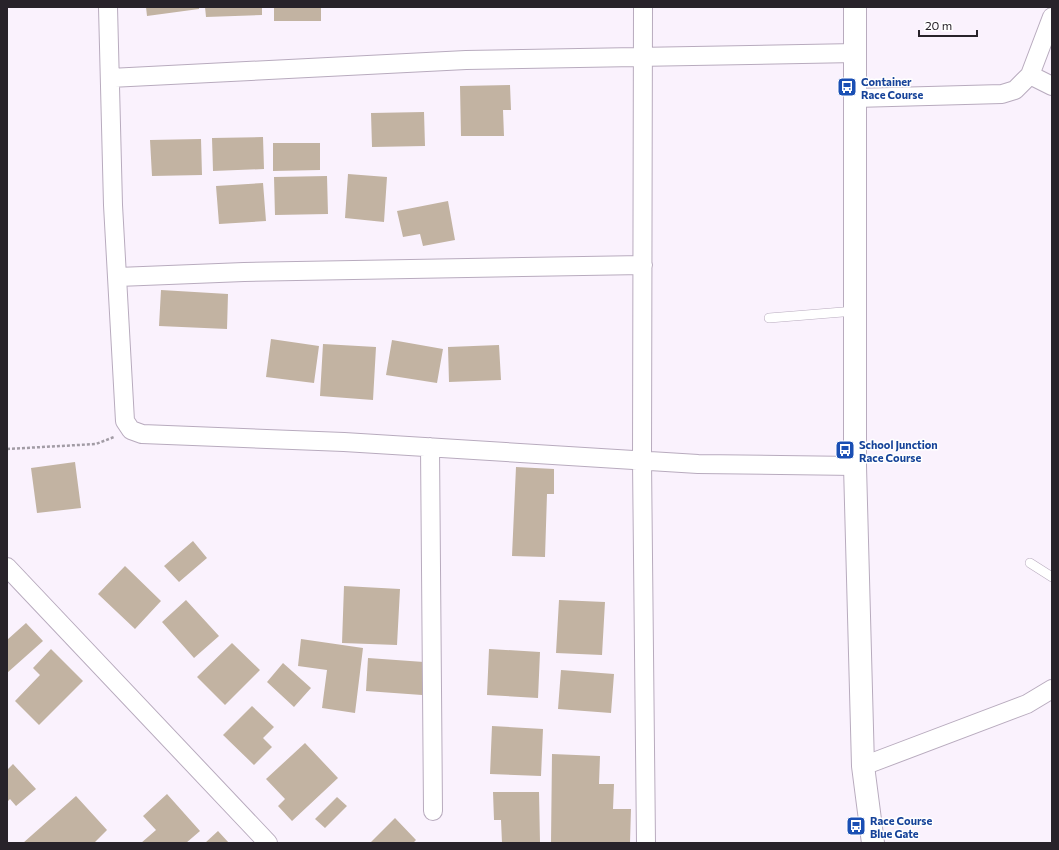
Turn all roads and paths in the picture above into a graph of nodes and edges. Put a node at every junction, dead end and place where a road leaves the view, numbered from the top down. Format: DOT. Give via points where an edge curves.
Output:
graph roads {
  1 [pos="108,7"];
  2 [pos="643,7"];
  3 [pos="855,7"];
  4 [pos="1052,18"];
  5 [pos="856,53"];
  6 [pos="644,58"];
  7 [pos="1030,75"];
  8 [pos="110,78"];
  9 [pos="1052,86"];
  10 [pos="855,98"];
  11 [pos="643,265"];
  12 [pos="118,277"];
  13 [pos="855,312"];
  14 [pos="769,318"];
  15 [pos="131,430"];
  16 [pos="430,447"];
  17 [pos="7,450"];
  18 [pos="642,461"];
  19 [pos="855,466"];
  20 [pos="1030,563"];
  21 [pos="7,567"];
  22 [pos="1052,577"];
  23 [pos="1052,689"];
  24 [pos="864,766"];
  25 [pos="433,811"];
  26 [pos="268,843"];
  27 [pos="646,843"];
  28 [pos="873,843"];
  1 -- 8 [label="street"];
  2 -- 6 [label="street"];
  3 -- 5 [label="street"];
  4 -- 7 [label="street"];
  5 -- 6 [label="street"];
  5 -- 10 [label="street"];
  6 -- 8 [label="street" via="466,60"];
  6 -- 11 [label="street"];
  7 -- 9 [label="street"];
  7 -- 10 [label="street" via="1015,90 1002,94"];
  8 -- 12 [label="street" via="113,205"];
  10 -- 13 [label="street"];
  11 -- 12 [label="street"];
  11 -- 18 [label="street"];
  12 -- 15 [label="street" via="125,421"];
  13 -- 14 [label="lane"];
  13 -- 19 [label="street"];
  15 -- 16 [label="street" via="142,434"];
  15 -- 17 [label="path" via="96,444"];
  16 -- 18 [label="street"];
  16 -- 25 [label="street"];
  18 -- 19 [label="street"];
  18 -- 27 [label="street"];
  19 -- 24 [label="street"];
  20 -- 22 [label="lane"];
  21 -- 26 [label="street"];
  23 -- 24 [label="street" via="1027,704"];
  24 -- 28 [label="street"];
}
